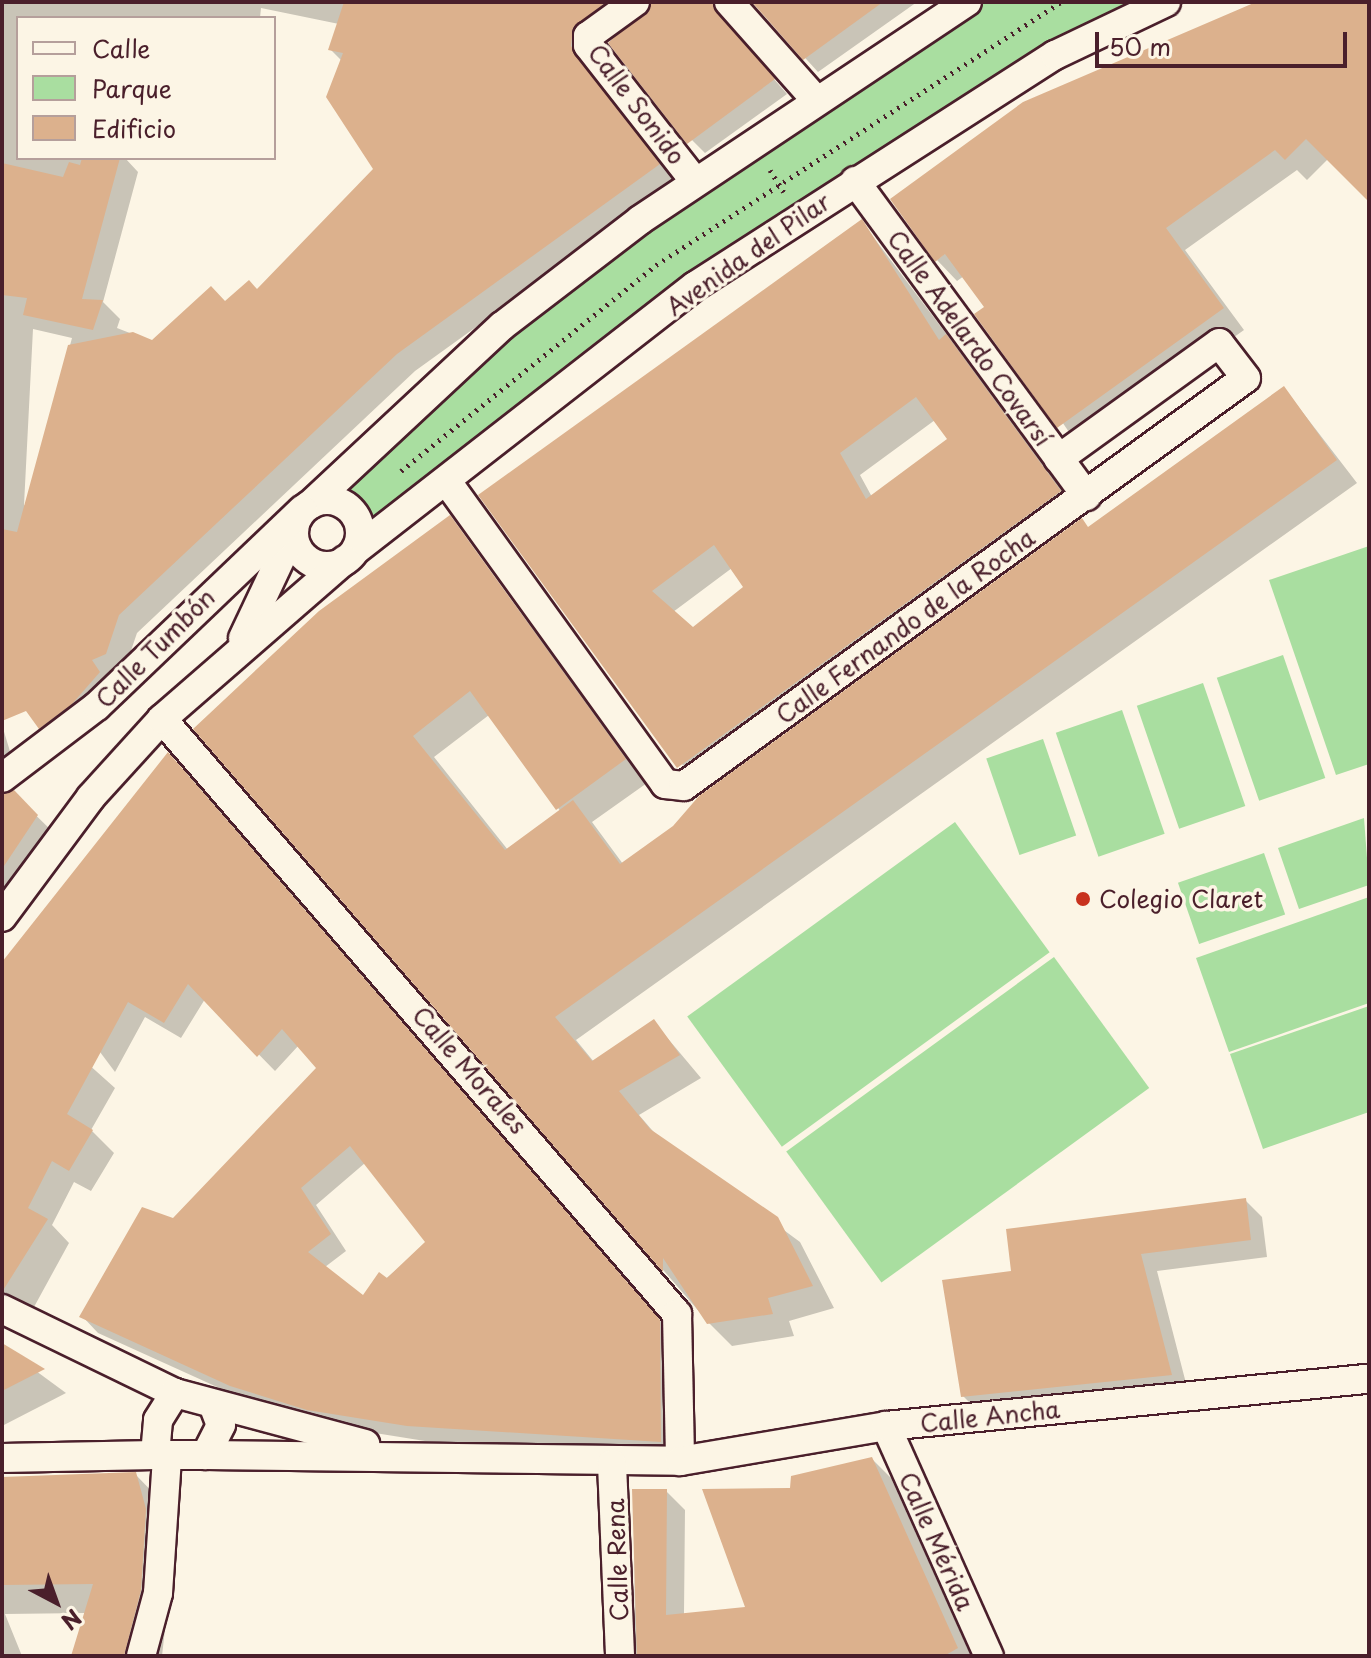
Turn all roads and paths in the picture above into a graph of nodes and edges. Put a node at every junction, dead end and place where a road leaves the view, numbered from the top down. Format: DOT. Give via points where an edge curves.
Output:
graph roads {
  1 [pos="635,2"];
  2 [pos="729,2"];
  3 [pos="967,2"];
  4 [pos="1166,2"];
  5 [pos="816,100"];
  6 [pos="752,142"];
  7 [pos="693,179"];
  8 [pos="855,181"];
  9 [pos="801,216"];
  10 [pos="1058,459"];
  11 [pos="448,483"];
  12 [pos="1086,496"];
  13 [pos="302,515"];
  14 [pos="351,554"];
  15 [pos="236,653"];
  16 [pos="162,719"];
  17 [pos="2,778"];
  18 [pos="2,917"];
  19 [pos="2,1309"];
  20 [pos="1369,1379"];
  21 [pos="175,1393"];
  22 [pos="214,1407"];
  23 [pos="886,1426"];
  24 [pos="161,1455"];
  25 [pos="206,1455"];
  26 [pos="412,1455"];
  27 [pos="2,1458"];
  28 [pos="680,1461"];
  29 [pos="612,1464"];
  30 [pos="141,1656"];
  31 [pos="620,1656"];
  32 [pos="989,1656"];
  1 -- 7 [label="street, Calle Sonido" via="588,36 588,45"];
  2 -- 5 [label="street"];
  3 -- 5 [label="street, Avenida del Pilar"];
  4 -- 8 [label="street, Avenida del Pilar" via="1055,55"];
  5 -- 6 [label="street, Avenida del Pilar"];
  6 -- 7 [label="street, Avenida del Pilar"];
  6 -- 9 [label="path"];
  7 -- 13 [label="street, Avenida del Pilar" via="502,326"];
  8 -- 9 [label="street, Avenida del Pilar"];
  8 -- 10 [label="street, Calle Adelardo Covarsí"];
  9 -- 11 [label="street, Avenida del Pilar" via="695,286"];
  10 -- 12 [label="street, Calle Adelardo Covarsí"];
  10 -- 12 [label="street, Calle Fernando de la Rocha" via="1219,343 1246,378"];
  11 -- 12 [label="street, Calle Fernando de la Rocha" via="665,784 684,786"];
  11 -- 14 [label="street, Avenida del Pilar"];
  13 -- 14 [label="street" via="298,549 313,562"];
  13 -- 14 [label="street" via="331,501 350,510 360,527"];
  13 -- 15 [label="street, Avenida del Pilar"];
  13 -- 17 [label="street, Calle Tumbón" via="97,706"];
  14 -- 15 [label="street, Avenida del Pilar"];
  15 -- 16 [label="street, Avenida del Pilar"];
  16 -- 18 [label="street, Avenida del Pilar" via="91,797"];
  16 -- 28 [label="street, Calle Morales" via="677,1314"];
  19 -- 21 [label="street"];
  20 -- 23 [label="street, Calle Ancha"];
  21 -- 22 [label="street"];
  21 -- 24 [label="street" via="158,1420"];
  22 -- 25 [label="street" via="221,1425"];
  22 -- 26 [label="street"];
  23 -- 28 [label="street, Calle Ancha"];
  23 -- 32 [label="street, Calle Mérida"];
  24 -- 25 [label="street"];
  24 -- 27 [label="street"];
  24 -- 30 [label="street" via="158,1593"];
  25 -- 26 [label="street"];
  26 -- 29 [label="street, Calle Ancha"];
  28 -- 29 [label="street, Calle Ancha"];
  29 -- 31 [label="street, Calle Rena"];
}
